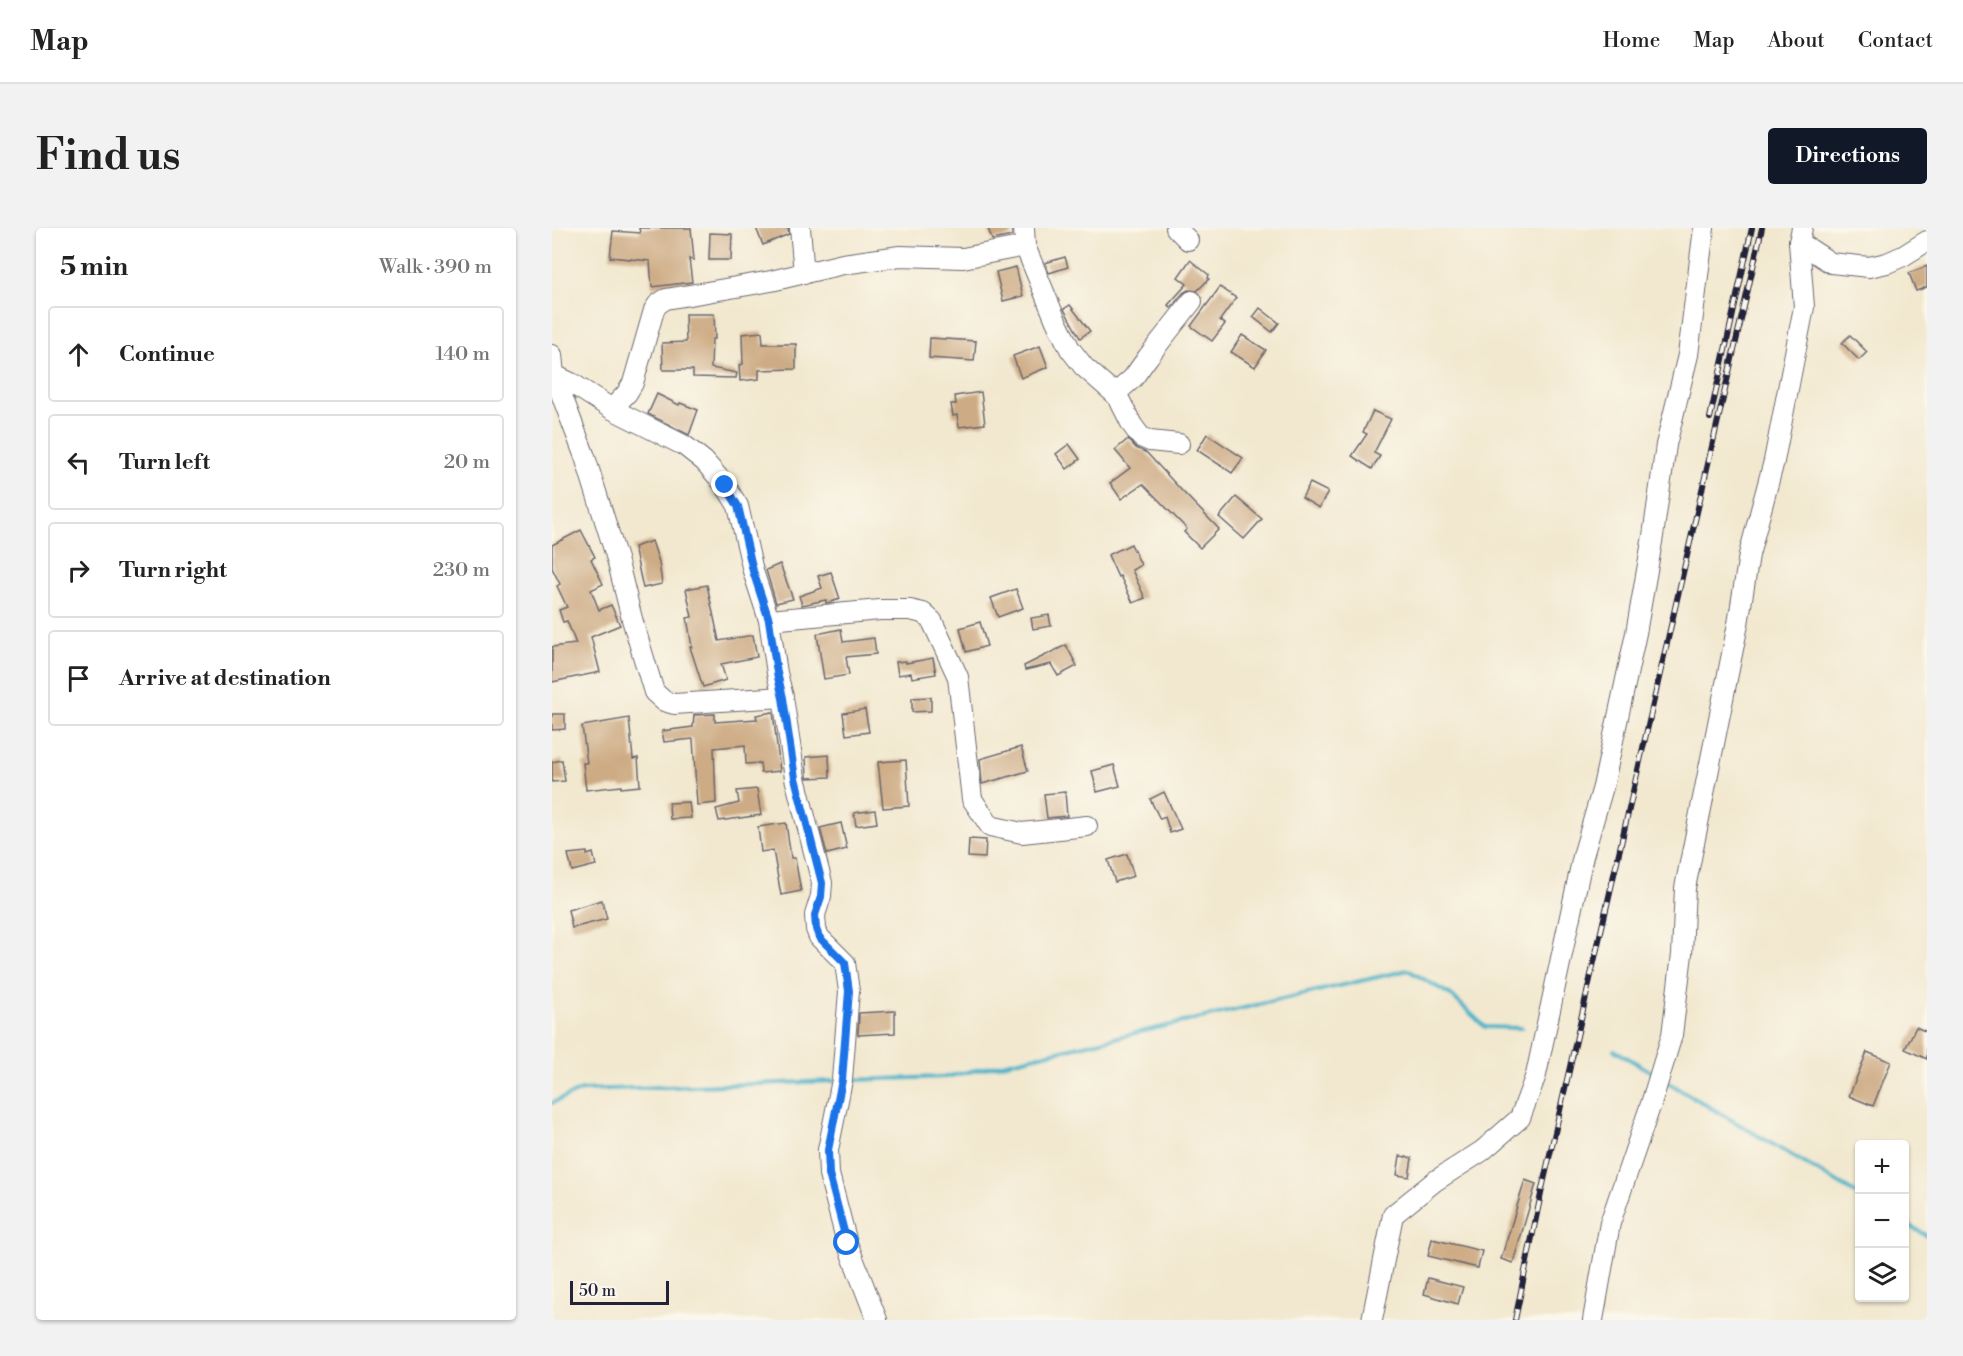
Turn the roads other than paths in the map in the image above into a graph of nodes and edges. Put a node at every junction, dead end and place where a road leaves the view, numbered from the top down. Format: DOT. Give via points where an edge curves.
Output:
graph roads {
  1 [pos="800,228"];
  2 [pos="1704,228"];
  3 [pos="1801,235"];
  4 [pos="1025,237"];
  5 [pos="1927,241"];
  6 [pos="804,274"];
  7 [pos="1192,301"];
  8 [pos="552,355"];
  9 [pos="553,375"];
  10 [pos="1115,394"];
  11 [pos="612,409"];
  12 [pos="1179,444"];
  13 [pos="769,620"];
  14 [pos="783,698"];
  15 [pos="1087,826"];
  16 [pos="877,1320"];
  17 [pos="1372,1320"];
  18 [pos="1593,1320"];
  1 -- 6 [label="street"];
  2 -- 17 [label="street" via="1688,356 1666,445 1636,633 1536,1075 1520,1118 1482,1151 1435,1181 1393,1215"];
  3 -- 5 [label="street" via="1831,263 1869,267 1903,256"];
  3 -- 18 [label="street" via="1804,308 1774,461 1749,555 1685,888 1672,1035 1610,1223"];
  4 -- 6 [label="street" via="963,258 900,256"];
  4 -- 10 [label="street" via="1070,349"];
  6 -- 11 [label="street" via="666,299 658,304 633,383"];
  7 -- 10 [label="street" via="1133,378"];
  8 -- 9 [label="street"];
  9 -- 11 [label="street"];
  9 -- 14 [label="street" via="585,457 654,692 674,704"];
  10 -- 12 [label="street" via="1141,437"];
  11 -- 13 [label="street" via="685,446 725,485 738,506"];
  13 -- 14 [label="street"];
  13 -- 15 [label="street" via="880,609 923,613 932,621 958,677 972,799 990,826 1022,833"];
  14 -- 16 [label="street" via="795,778 822,883 816,929 845,963 849,991 842,1080 828,1150 829,1174 847,1243"];
}
